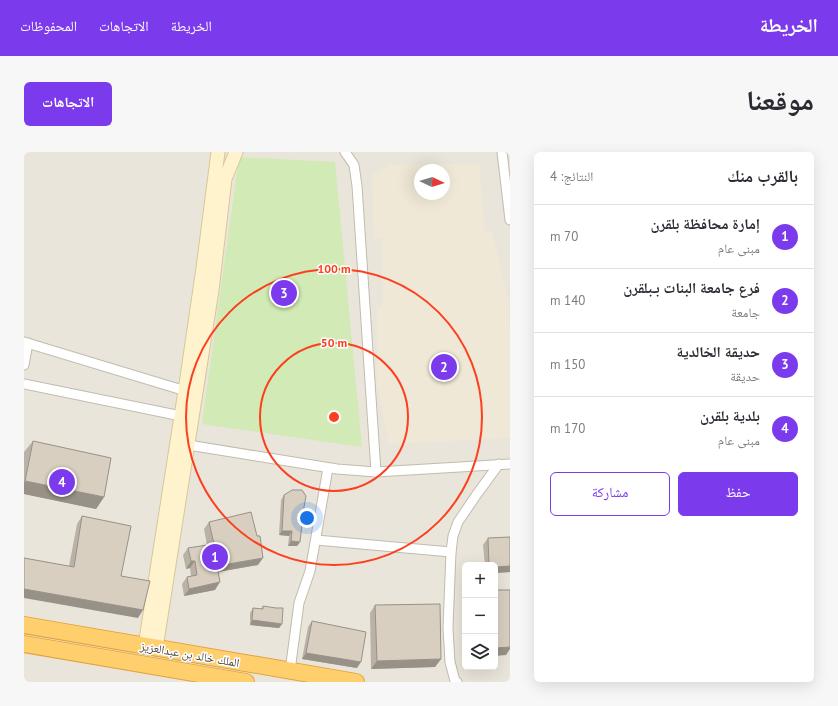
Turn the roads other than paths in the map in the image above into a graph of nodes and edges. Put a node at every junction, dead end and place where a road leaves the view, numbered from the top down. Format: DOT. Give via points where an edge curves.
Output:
graph roads {
  1 [pos="218,152"];
  2 [pos="236,152"];
  3 [pos="345,152"];
  4 [pos="502,152"];
  5 [pos="510,220"];
  6 [pos="26,342"];
  7 [pos="24,365"];
  8 [pos="24,384"];
  9 [pos="190,392"];
  10 [pos="186,417"];
  11 [pos="182,444"];
  12 [pos="499,464"];
  13 [pos="510,464"];
  14 [pos="328,468"];
  15 [pos="376,472"];
  16 [pos="316,540"];
  17 [pos="451,552"];
  18 [pos="24,625"];
  19 [pos="24,644"];
  20 [pos="151,647"];
  21 [pos="290,671"];
  22 [pos="246,682"];
  23 [pos="356,682"];
  24 [pos="457,682"];
  1 -- 9 [label="street"];
  2 -- 9 [label="street" via="225,179 212,290"];
  3 -- 15 [label="street" via="354,165 357,186"];
  4 -- 5 [label="street"];
  6 -- 7 [label="street"];
  6 -- 9 [label="street"];
  8 -- 10 [label="street"];
  9 -- 10 [label="street"];
  10 -- 11 [label="street"];
  11 -- 14 [label="street"];
  11 -- 20 [label="street"];
  12 -- 13 [label="street"];
  12 -- 15 [label="street"];
  12 -- 17 [label="street" via="458,522"];
  14 -- 15 [label="street"];
  14 -- 16 [label="street"];
  16 -- 17 [label="street"];
  16 -- 21 [label="street" via="310,571 299,603"];
  17 -- 24 [label="street" via="448,628 450,662"];
  18 -- 20 [label="highway, الملك خالد بن عبدالعزيز"];
  19 -- 22 [label="highway, الملك خالد بن عبدالعزيز"];
  20 -- 21 [label="highway, الملك خالد بن عبدالعزيز"];
  21 -- 23 [label="highway, الملك خالد بن عبدالعزيز"];
}
